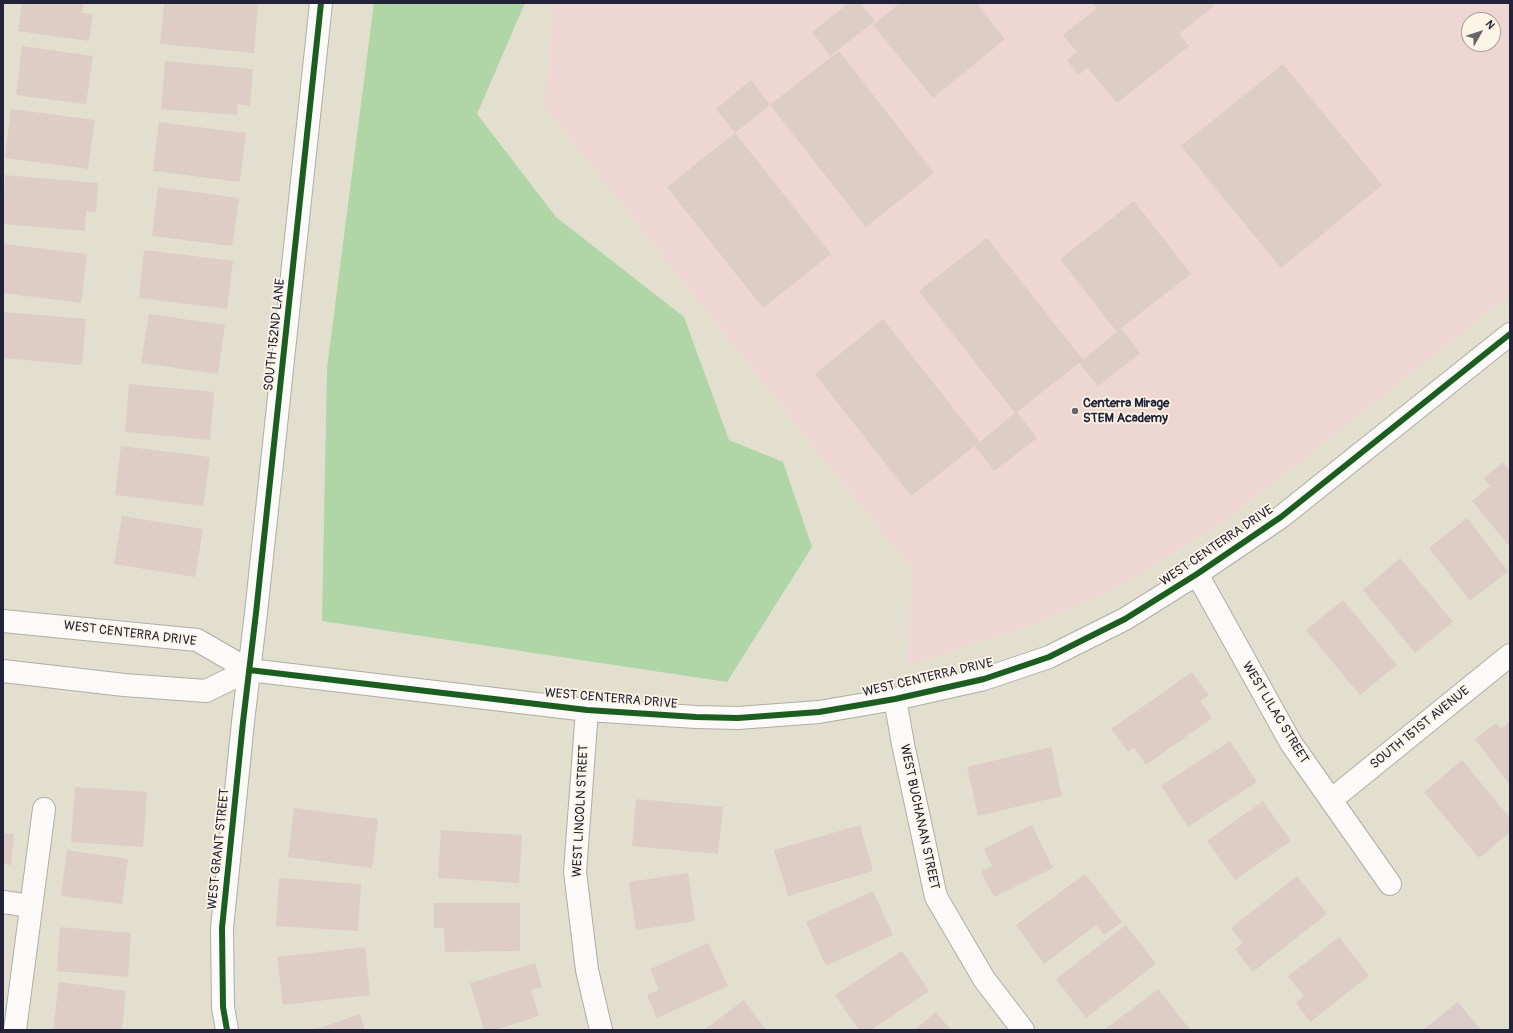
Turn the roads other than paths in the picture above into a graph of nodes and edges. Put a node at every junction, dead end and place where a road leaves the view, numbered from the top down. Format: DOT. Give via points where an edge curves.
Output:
graph roads {
  1 [pos="321,3"];
  2 [pos="1510,334"];
  3 [pos="1197,574"];
  4 [pos="3,620"];
  5 [pos="1510,655"];
  6 [pos="249,670"];
  7 [pos="3,671"];
  8 [pos="895,699"];
  9 [pos="587,710"];
  10 [pos="1331,800"];
  11 [pos="44,809"];
  12 [pos="1390,884"];
  13 [pos="3,902"];
  14 [pos="31,906"];
  15 [pos="15,1030"];
  16 [pos="227,1030"];
  17 [pos="601,1030"];
  18 [pos="1023,1030"];
  1 -- 6 [label="street, SOUTH 152ND LANE"];
  2 -- 3 [label="street, WEST CENTERRA DRIVE" via="1281,517"];
  3 -- 8 [label="street, WEST CENTERRA DRIVE" via="1125,619 1049,656 984,679"];
  3 -- 10 [label="street, WEST LILAC STREET" via="1291,744"];
  4 -- 6 [label="street, WEST CENTERRA DRIVE" via="197,640"];
  5 -- 10 [label="street, SOUTH 151ST AVENUE"];
  6 -- 7 [label="street" via="206,691 124,685"];
  6 -- 9 [label="street, WEST CENTERRA DRIVE"];
  6 -- 16 [label="street, WEST GRANT STREET" via="222,928 223,1007"];
  8 -- 9 [label="street, WEST CENTERRA DRIVE" via="819,712 738,718"];
  8 -- 18 [label="street, WEST BUCHANAN STREET" via="936,897 984,979"];
  9 -- 17 [label="street, WEST LINCOLN STREET" via="575,872 587,970"];
  10 -- 12 [label="street, WEST LILAC STREET"];
  11 -- 14 [label="street"];
  13 -- 14 [label="street"];
  14 -- 15 [label="street"];
}
